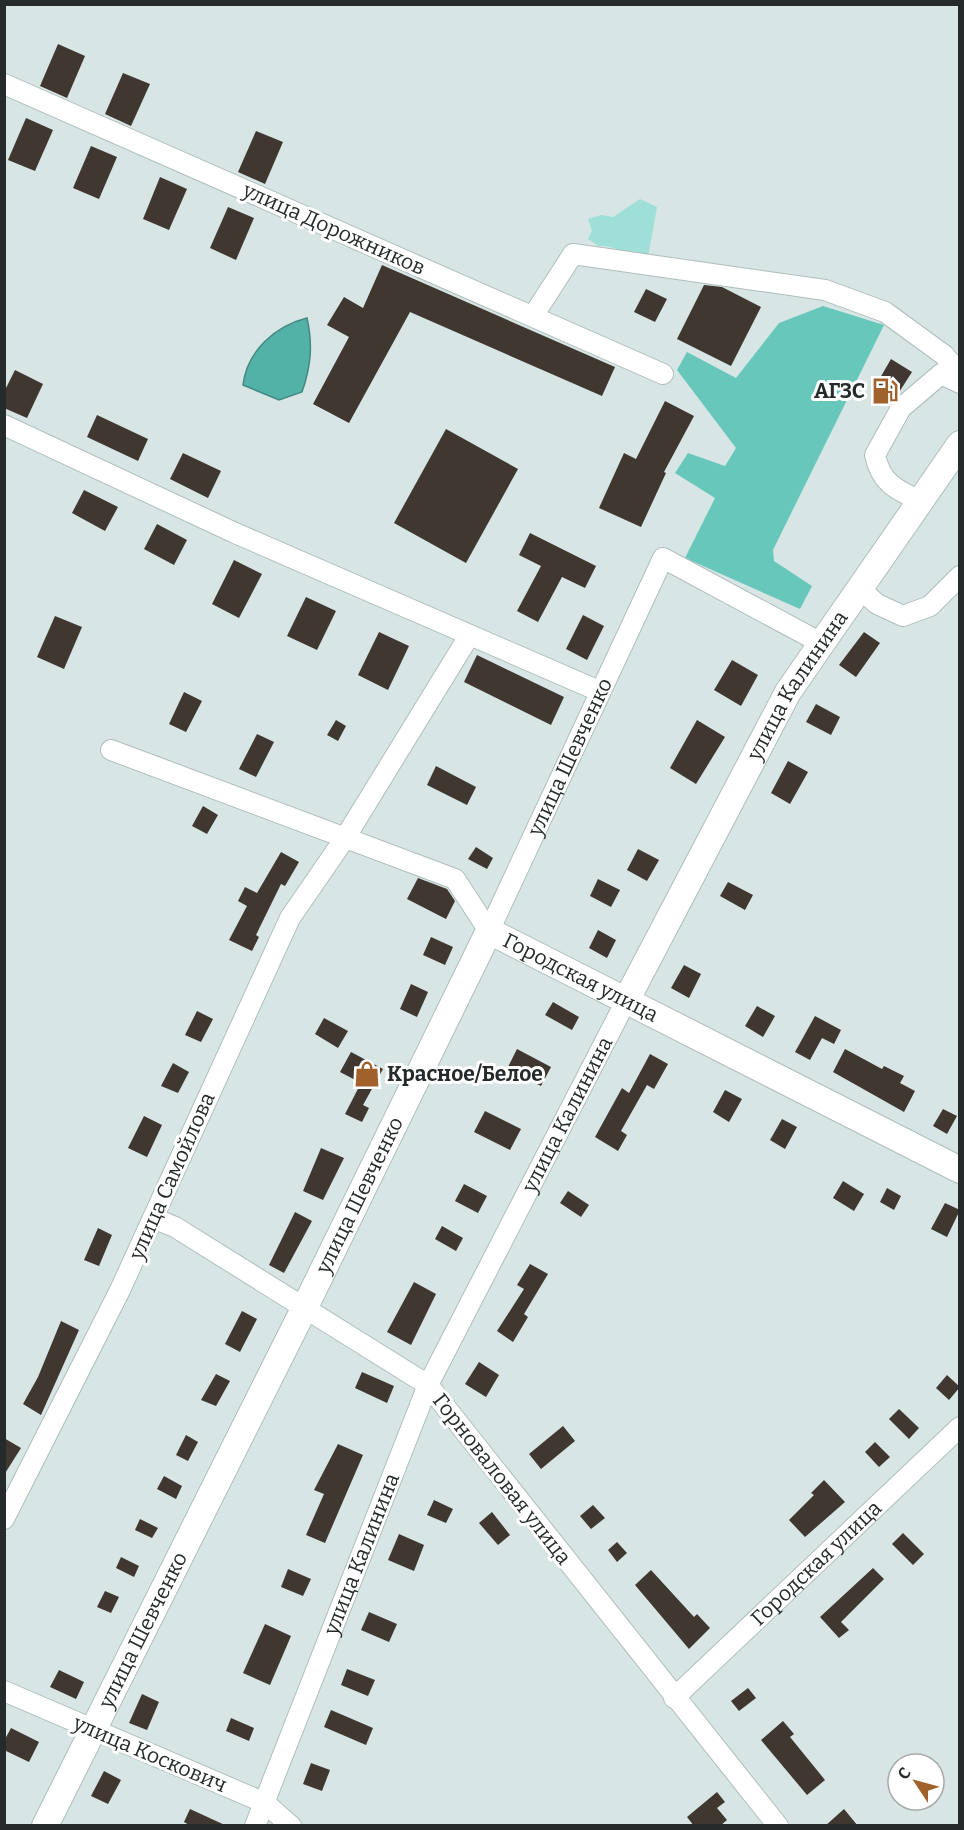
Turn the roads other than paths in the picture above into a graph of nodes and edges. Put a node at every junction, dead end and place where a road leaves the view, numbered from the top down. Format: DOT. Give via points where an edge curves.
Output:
graph roads {
  1 [pos="4,84"];
  2 [pos="533,316"];
  3 [pos="663,374"];
  4 [pos="960,374"];
  5 [pos="960,383"];
  6 [pos="4,425"];
  7 [pos="960,444"];
  8 [pos="920,501"];
  9 [pos="960,576"];
  10 [pos="861,590"];
  11 [pos="469,636"];
  12 [pos="823,644"];
  13 [pos="599,691"];
  14 [pos="111,750"];
  15 [pos="345,838"];
  16 [pos="489,931"];
  17 [pos="627,999"];
  18 [pos="960,1170"];
  19 [pos="153,1218"];
  20 [pos="304,1307"];
  21 [pos="428,1385"];
  22 [pos="960,1427"];
  23 [pos="4,1519"];
  24 [pos="4,1690"];
  25 [pos="674,1698"];
  26 [pos="93,1731"];
  27 [pos="265,1803"];
  28 [pos="45,1826"];
  29 [pos="255,1826"];
  30 [pos="291,1826"];
  31 [pos="778,1826"];
  1 -- 2 [label="street, улица Дорожников"];
  2 -- 3 [label="street, улица Дорожников"];
  2 -- 4 [label="street" via="573,254 825,290 885,312 944,355"];
  5 -- 8 [label="street" via="941,374 901,408 875,455 879,472 896,490"];
  6 -- 11 [label="street"];
  7 -- 8 [label="main road, улица Калинина"];
  8 -- 10 [label="main road, улица Калинина"];
  9 -- 10 [label="street" via="930,606 903,616 877,604"];
  10 -- 12 [label="main road, улица Калинина"];
  11 -- 13 [label="street"];
  11 -- 15 [label="street, улица Самойлова"];
  12 -- 13 [label="street, улица Шевченко" via="663,558"];
  12 -- 17 [label="main road, улица Калинина" via="788,692"];
  13 -- 16 [label="street, улица Шевченко"];
  14 -- 15 [label="street, Городская улица"];
  15 -- 16 [label="street, Городская улица" via="455,879"];
  15 -- 19 [label="street, улица Самойлова" via="290,918"];
  16 -- 17 [label="main road, Городская улица"];
  16 -- 20 [label="main road, улица Шевченко"];
  17 -- 18 [label="main road, Городская улица"];
  17 -- 21 [label="street, улица Калинина"];
  19 -- 20 [label="street, Горноваловая улица" via="175,1227"];
  19 -- 23 [label="street, улица Самойлова"];
  20 -- 21 [label="street, Горноваловая улица"];
  20 -- 26 [label="main road, улица Шевченко"];
  21 -- 25 [label="street, Горноваловая улица"];
  21 -- 27 [label="street, улица Калинина"];
  22 -- 25 [label="street, Городская улица"];
  24 -- 26 [label="street, улица Коскович"];
  25 -- 31 [label="street, Горноваловая улица"];
  26 -- 27 [label="street, улица Коскович"];
  26 -- 28 [label="main road, улица Шевченко"];
  27 -- 29 [label="street, улица Калинина"];
  27 -- 30 [label="street, улица Коскович"];
}
